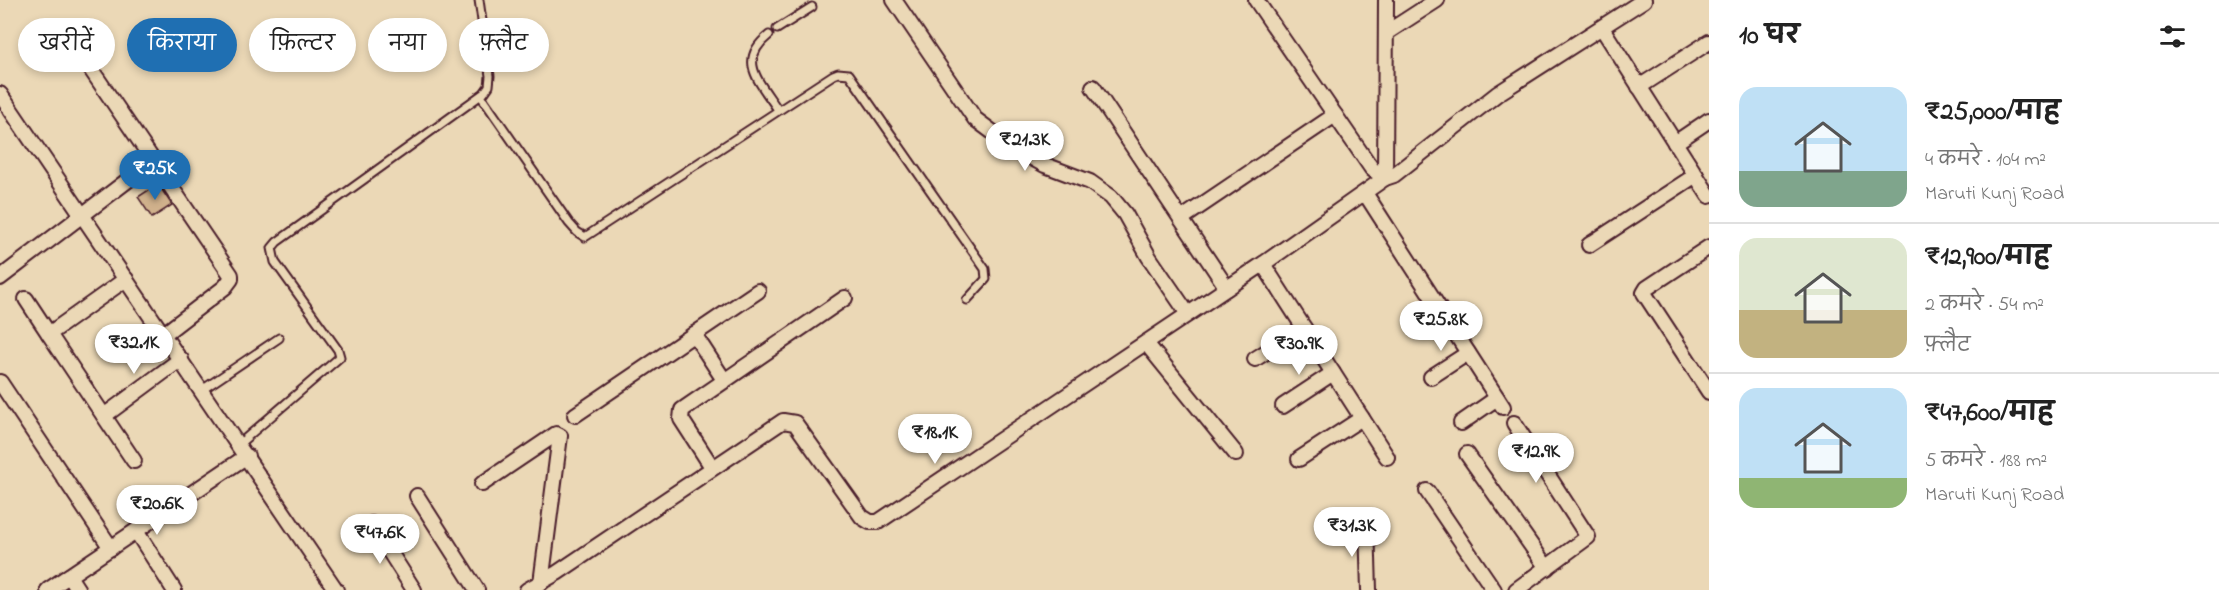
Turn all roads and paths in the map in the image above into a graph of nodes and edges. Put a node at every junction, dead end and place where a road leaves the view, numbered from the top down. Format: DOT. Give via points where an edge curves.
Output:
graph roads {
  1 [pos="479,0"];
  2 [pos="894,0"];
  3 [pos="1256,0"];
  4 [pos="1386,0"];
  5 [pos="1437,0"];
  6 [pos="1644,0"];
  7 [pos="812,7"];
  8 [pos="1602,28"];
  9 [pos="777,29"];
  10 [pos="1386,33"];
  11 [pos="769,34"];
  12 [pos="1709,42"];
  13 [pos="93,72"];
  14 [pos="1093,87"];
  15 [pos="1639,87"];
  16 [pos="481,96"];
  17 [pos="2,104"];
  18 [pos="778,110"];
  19 [pos="1335,115"];
  20 [pos="1709,120"];
  21 [pos="1675,143"];
  22 [pos="153,161"];
  23 [pos="1696,176"];
  24 [pos="1385,178"];
  25 [pos="1365,193"];
  26 [pos="1709,196"];
  27 [pos="82,216"];
  28 [pos="1181,219"];
  29 [pos="1589,245"];
  30 [pos="1709,247"];
  31 [pos="1263,264"];
  32 [pos="0,278"];
  33 [pos="126,279"];
  34 [pos="1227,288"];
  35 [pos="758,291"];
  36 [pos="845,298"];
  37 [pos="26,299"];
  38 [pos="967,300"];
  39 [pos="1188,314"];
  40 [pos="1304,328"];
  41 [pos="49,334"];
  42 [pos="164,334"];
  43 [pos="694,334"];
  44 [pos="279,338"];
  45 [pos="1146,342"];
  46 [pos="1468,353"];
  47 [pos="181,359"];
  48 [pos="1255,359"];
  49 [pos="1333,373"];
  50 [pos="1431,377"];
  51 [pos="724,380"];
  52 [pos="0,382"];
  53 [pos="202,390"];
  54 [pos="1709,392"];
  55 [pos="1283,406"];
  56 [pos="575,415"];
  57 [pos="104,416"];
  58 [pos="1362,418"];
  59 [pos="1461,423"];
  60 [pos="1514,423"];
  61 [pos="243,450"];
  62 [pos="1236,454"];
  63 [pos="1467,454"];
  64 [pos="1387,457"];
  65 [pos="1299,459"];
  66 [pos="134,461"];
  67 [pos="712,467"];
  68 [pos="482,484"];
  69 [pos="1427,491"];
  70 [pos="417,496"];
  71 [pos="372,524"];
  72 [pos="1367,525"];
  73 [pos="136,531"];
  74 [pos="111,548"];
  75 [pos="1546,568"];
  76 [pos="69,576"];
  77 [pos="541,583"];
  78 [pos="48,590"];
  79 [pos="78,590"];
  80 [pos="174,590"];
  81 [pos="336,590"];
  82 [pos="414,590"];
  83 [pos="477,590"];
  84 [pos="527,590"];
  85 [pos="1369,590"];
  86 [pos="1494,590"];
  87 [pos="1516,590"];
  1 -- 16 [label="lane" via="490,76 489,86"];
  2 -- 39 [label="street" via="975,119 1014,148 1090,182 1111,197"];
  3 -- 19 [label="street"];
  4 -- 10 [label="street"];
  5 -- 10 [label="street"];
  6 -- 8 [label="street"];
  7 -- 9 [label="lane"];
  8 -- 15 [label="street"];
  8 -- 24 [label="street" via="1497,94"];
  10 -- 24 [label="street"];
  11 -- 18 [label="lane" via="755,47 752,64"];
  12 -- 15 [label="street"];
  13 -- 22 [label="street"];
  14 -- 28 [label="street"];
  15 -- 21 [label="street"];
  16 -- 18 [label="lane" via="569,223 585,237"];
  16 -- 61 [label="lane" via="274,245 275,262 340,357"];
  17 -- 27 [label="street"];
  18 -- 38 [label="lane" via="838,72 849,74 985,269 986,279"];
  19 -- 24 [label="street" via="1372,169"];
  19 -- 28 [label="street"];
  20 -- 21 [label="street"];
  21 -- 23 [label="street"];
  22 -- 27 [label="street"];
  22 -- 42 [label="street" via="231,279"];
  23 -- 26 [label="street"];
  23 -- 29 [label="street"];
  24 -- 25 [label="street"];
  25 -- 31 [label="street"];
  25 -- 46 [label="street"];
  27 -- 32 [label="street"];
  27 -- 33 [label="street"];
  28 -- 34 [label="street"];
  30 -- 54 [label="street" via="1644,293"];
  31 -- 34 [label="street"];
  31 -- 40 [label="street"];
  33 -- 41 [label="street"];
  33 -- 42 [label="street"];
  34 -- 39 [label="street"];
  35 -- 43 [label="street"];
  36 -- 51 [label="street"];
  37 -- 41 [label="street"];
  39 -- 45 [label="street"];
  40 -- 48 [label="street"];
  40 -- 49 [label="street"];
  41 -- 57 [label="street"];
  42 -- 47 [label="street"];
  43 -- 51 [label="street"];
  43 -- 56 [label="street"];
  44 -- 53 [label="lane"];
  45 -- 62 [label="street"];
  45 -- 67 [label="street" via="878,522 862,517 792,421 776,424"];
  46 -- 50 [label="street"];
  46 -- 59 [label="street" via="1500,403"];
  47 -- 53 [label="street"];
  47 -- 57 [label="street"];
  49 -- 55 [label="street"];
  49 -- 58 [label="street"];
  51 -- 67 [label="street" via="680,415"];
  52 -- 74 [label="street"];
  53 -- 61 [label="street"];
  57 -- 66 [label="street"];
  58 -- 64 [label="street"];
  58 -- 65 [label="street"];
  60 -- 75 [label="street" via="1588,535"];
  61 -- 73 [label="street"];
  61 -- 81 [label="street"];
  63 -- 75 [label="street"];
  67 -- 77 [label="street"];
  68 -- 77 [label="street" via="559,435"];
  69 -- 86 [label="street"];
  70 -- 83 [label="street"];
  71 -- 82 [label="street"];
  72 -- 85 [label="street"];
  73 -- 74 [label="street"];
  73 -- 80 [label="street"];
  74 -- 76 [label="street"];
  75 -- 87 [label="street"];
  76 -- 78 [label="street"];
  76 -- 79 [label="street"];
  77 -- 84 [label="street"];
}
